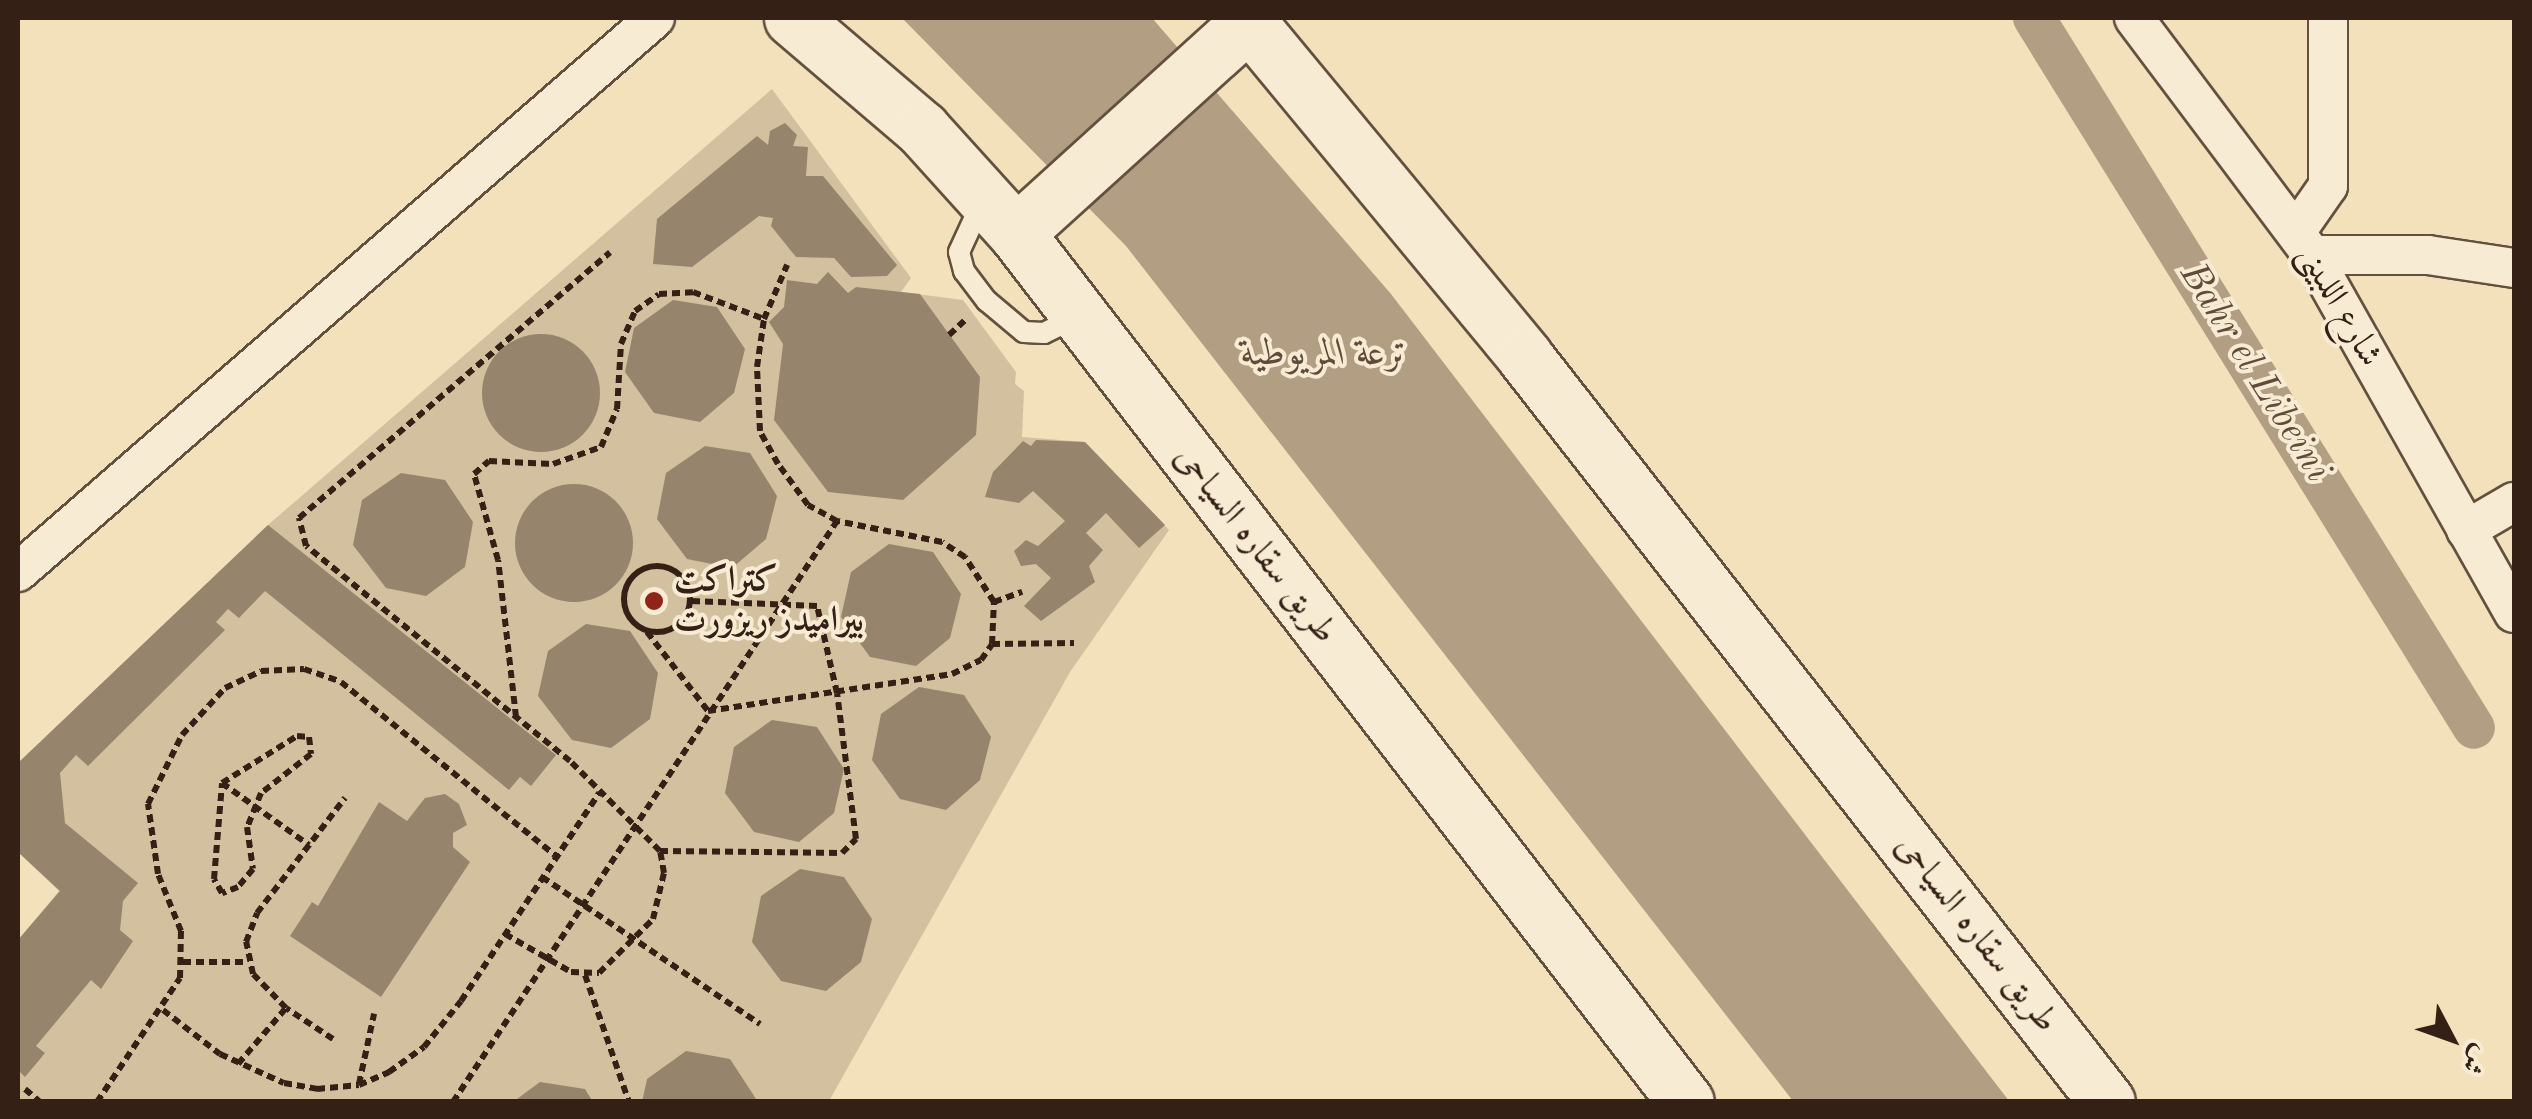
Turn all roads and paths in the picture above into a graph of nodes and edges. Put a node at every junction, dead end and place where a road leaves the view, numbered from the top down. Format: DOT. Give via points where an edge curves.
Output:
graph roads {
  1 [pos="655,18"];
  2 [pos="792,18"];
  3 [pos="2134,18"];
  4 [pos="2328,18"];
  5 [pos="1239,29"];
  6 [pos="1001,214"];
  7 [pos="2304,244"];
  8 [pos="610,252"];
  9 [pos="788,266"];
  10 [pos="2514,268"];
  11 [pos="764,319"];
  12 [pos="2514,502"];
  13 [pos="836,522"];
  14 [pos="2466,530"];
  15 [pos="18,572"];
  16 [pos="1022,592"];
  17 [pos="690,602"];
  18 [pos="994,602"];
  19 [pos="781,604"];
  20 [pos="2514,613"];
  21 [pos="647,632"];
  22 [pos="992,644"];
  23 [pos="1074,644"];
  24 [pos="837,693"];
  25 [pos="708,711"];
  26 [pos="516,717"];
  27 [pos="222,783"];
  28 [pos="598,793"];
  29 [pos="345,798"];
  30 [pos="254,806"];
  31 [pos="634,824"];
  32 [pos="309,844"];
  33 [pos="660,851"];
  34 [pos="557,857"];
  35 [pos="542,878"];
  36 [pos="582,904"];
  37 [pos="504,934"];
  38 [pos="638,940"];
  39 [pos="547,959"];
  40 [pos="183,962"];
  41 [pos="246,962"];
  42 [pos="585,976"];
  43 [pos="286,1008"];
  44 [pos="163,1010"];
  45 [pos="374,1014"];
  46 [pos="760,1024"];
  47 [pos="333,1039"];
  48 [pos="238,1064"];
  49 [pos="359,1085"];
  50 [pos="25,1089"];
  51 [pos="40,1102"];
  52 [pos="97,1102"];
  53 [pos="453,1102"];
  54 [pos="629,1102"];
  55 [pos="1686,1102"];
  56 [pos="2108,1102"];
  1 -- 15 [label="street"];
  2 -- 6 [label="main road, طريق سقاره السياحى" via="922,129"];
  3 -- 7 [label="street, شارع اللبينى"];
  4 -- 7 [label="street" via="2328,186"];
  5 -- 6 [label="main road" via="1063,192"];
  5 -- 56 [label="main road, طريق سقاره السياحى" via="1525,356"];
  6 -- 55 [label="main road, طريق سقاره السياحى"];
  7 -- 10 [label="street"];
  7 -- 14 [label="street, شارع اللبينى"];
  8 -- 26 [label="path" via="298,518 306,546"];
  9 -- 11 [label="path"];
  11 -- 13 [label="path" via="757,367 760,431 808,505"];
  11 -- 26 [label="path" via="694,292 660,294 635,312 620,344 617,408 600,446 553,464 489,461 474,474 498,560"];
  12 -- 14 [label="street"];
  13 -- 18 [label="path" via="942,542 979,572"];
  13 -- 19 [label="path"];
  14 -- 20 [label="street, شارع اللبينى"];
  16 -- 18 [label="path"];
  17 -- 19 [label="path"];
  17 -- 21 [label="path" via="676,627"];
  17 -- 21 [label="path" via="688,586 666,566 637,572 623,597 634,624"];
  18 -- 22 [label="path"];
  19 -- 24 [label="path" via="817,606"];
  19 -- 25 [label="path"];
  21 -- 25 [label="path"];
  22 -- 23 [label="path"];
  22 -- 24 [label="path" via="981,660 952,674"];
  24 -- 25 [label="path"];
  24 -- 33 [label="path" via="857,826 852,847 842,853"];
  25 -- 31 [label="path"];
  26 -- 28 [label="path"];
  27 -- 30 [label="path"];
  27 -- 30 [label="path" via="297,736 309,737 308,759 264,790"];
  27 -- 30 [label="path" via="214,880 222,893 238,887 253,869 246,837"];
  28 -- 31 [label="path"];
  28 -- 34 [label="path"];
  29 -- 32 [label="path"];
  30 -- 32 [label="path"];
  31 -- 33 [label="path"];
  31 -- 36 [label="path"];
  32 -- 41 [label="path" via="258,913"];
  33 -- 38 [label="path" via="661,896"];
  34 -- 35 [label="path"];
  34 -- 40 [label="path" via="340,682 304,669 260,671 225,688 182,735 148,804 158,874 182,931"];
  35 -- 36 [label="path"];
  35 -- 37 [label="path"];
  36 -- 38 [label="path"];
  36 -- 39 [label="path"];
  37 -- 39 [label="path"];
  37 -- 49 [label="path" via="424,1047"];
  38 -- 42 [label="path" via="599,973"];
  38 -- 46 [label="path"];
  39 -- 42 [label="path"];
  39 -- 53 [label="path"];
  40 -- 41 [label="path"];
  40 -- 44 [label="path"];
  41 -- 43 [label="path"];
  42 -- 54 [label="path"];
  43 -- 47 [label="path"];
  43 -- 48 [label="path"];
  44 -- 48 [label="path"];
  44 -- 52 [label="path"];
  45 -- 49 [label="path"];
  48 -- 49 [label="path" via="317,1089"];
  50 -- 51 [label="path"];
}
